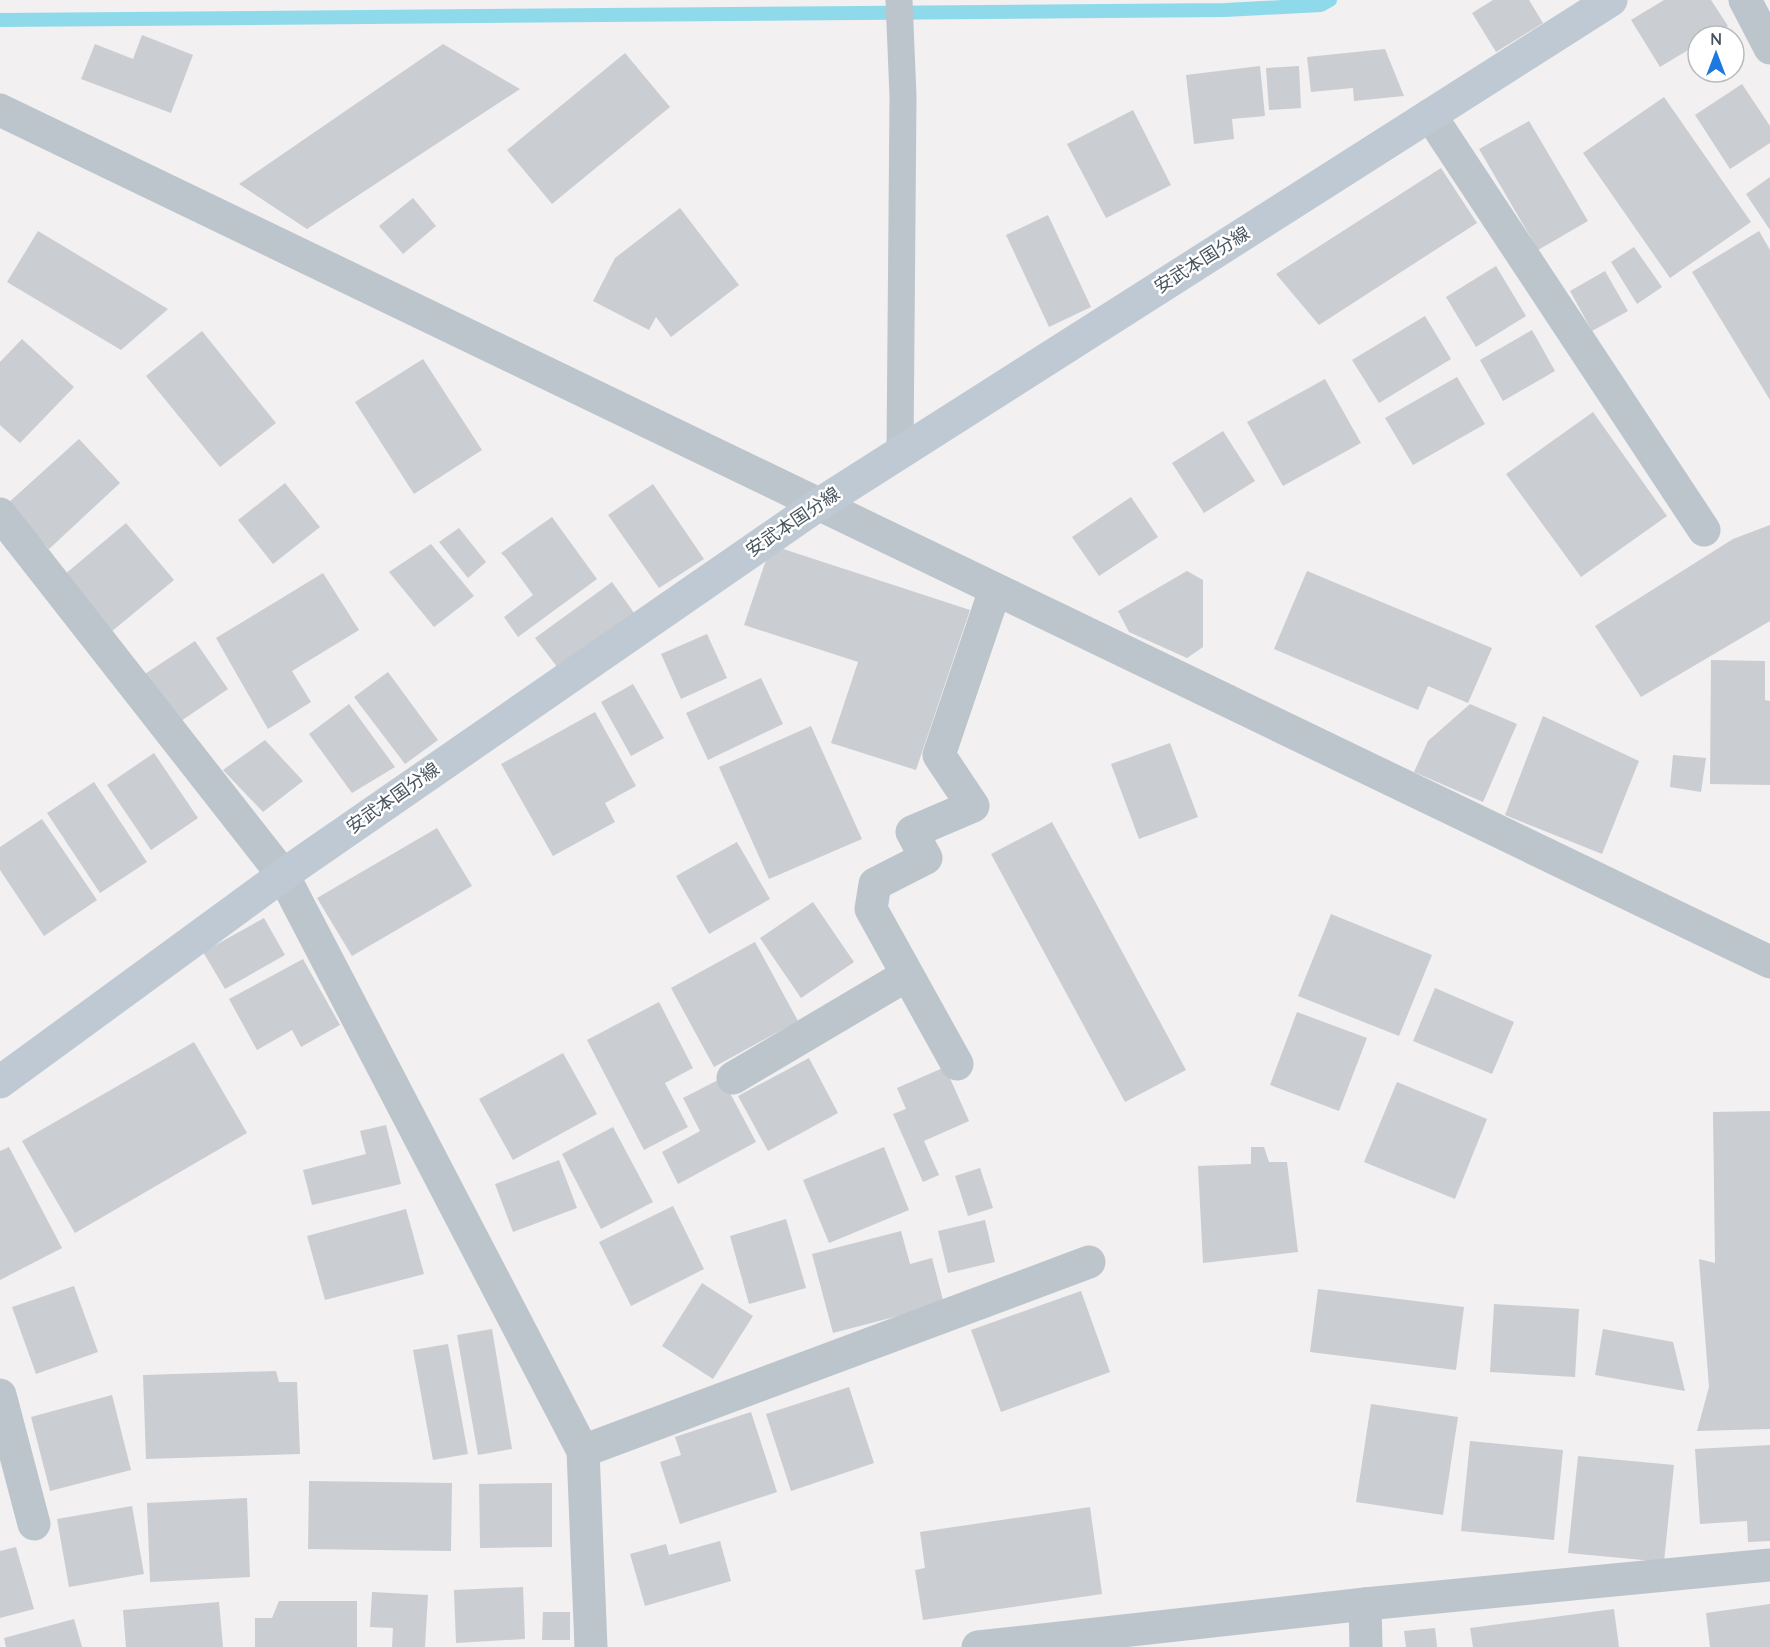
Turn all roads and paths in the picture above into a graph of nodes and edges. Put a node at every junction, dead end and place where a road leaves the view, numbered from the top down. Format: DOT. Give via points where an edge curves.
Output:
graph roads {
  1 [pos="898,0"];
  2 [pos="1611,0"];
  3 [pos="1745,0"];
  4 [pos="1770,48"];
  5 [pos="0,110"];
  6 [pos="1430,116"];
  7 [pos="900,451"];
  8 [pos="818,505"];
  9 [pos="0,514"];
  10 [pos="1704,530"];
  11 [pos="995,590"];
  12 [pos="283,875"];
  13 [pos="1770,962"];
  14 [pos="908,975"];
  15 [pos="957,1064"];
  16 [pos="733,1078"];
  17 [pos="0,1082"];
  18 [pos="1089,1262"];
  19 [pos="0,1395"];
  20 [pos="583,1451"];
  21 [pos="34,1524"];
  22 [pos="1770,1565"];
  23 [pos="1365,1604"];
  24 [pos="591,1647"];
  25 [pos="978,1647"];
  26 [pos="1366,1647"];
  1 -- 7 [label="lane" via="903,96"];
  2 -- 6 [label="main road, 安武本国分線"];
  3 -- 4 [label="street"];
  5 -- 8 [label="street"];
  6 -- 7 [label="main road, 安武本国分線"];
  6 -- 10 [label="street"];
  7 -- 8 [label="main road, 安武本国分線"];
  8 -- 11 [label="street"];
  8 -- 12 [label="main road, 安武本国分線"];
  9 -- 12 [label="street"];
  11 -- 13 [label="street"];
  11 -- 14 [label="street" via="939,755 973,806 912,832 926,858 875,884 871,909"];
  12 -- 17 [label="main road, 安武本国分線"];
  12 -- 20 [label="street"];
  14 -- 15 [label="street"];
  14 -- 16 [label="street"];
  18 -- 20 [label="street"];
  19 -- 21 [label="street"];
  20 -- 24 [label="street"];
  22 -- 23 [label="street"];
  23 -- 25 [label="street"];
  23 -- 26 [label="street"];
}
